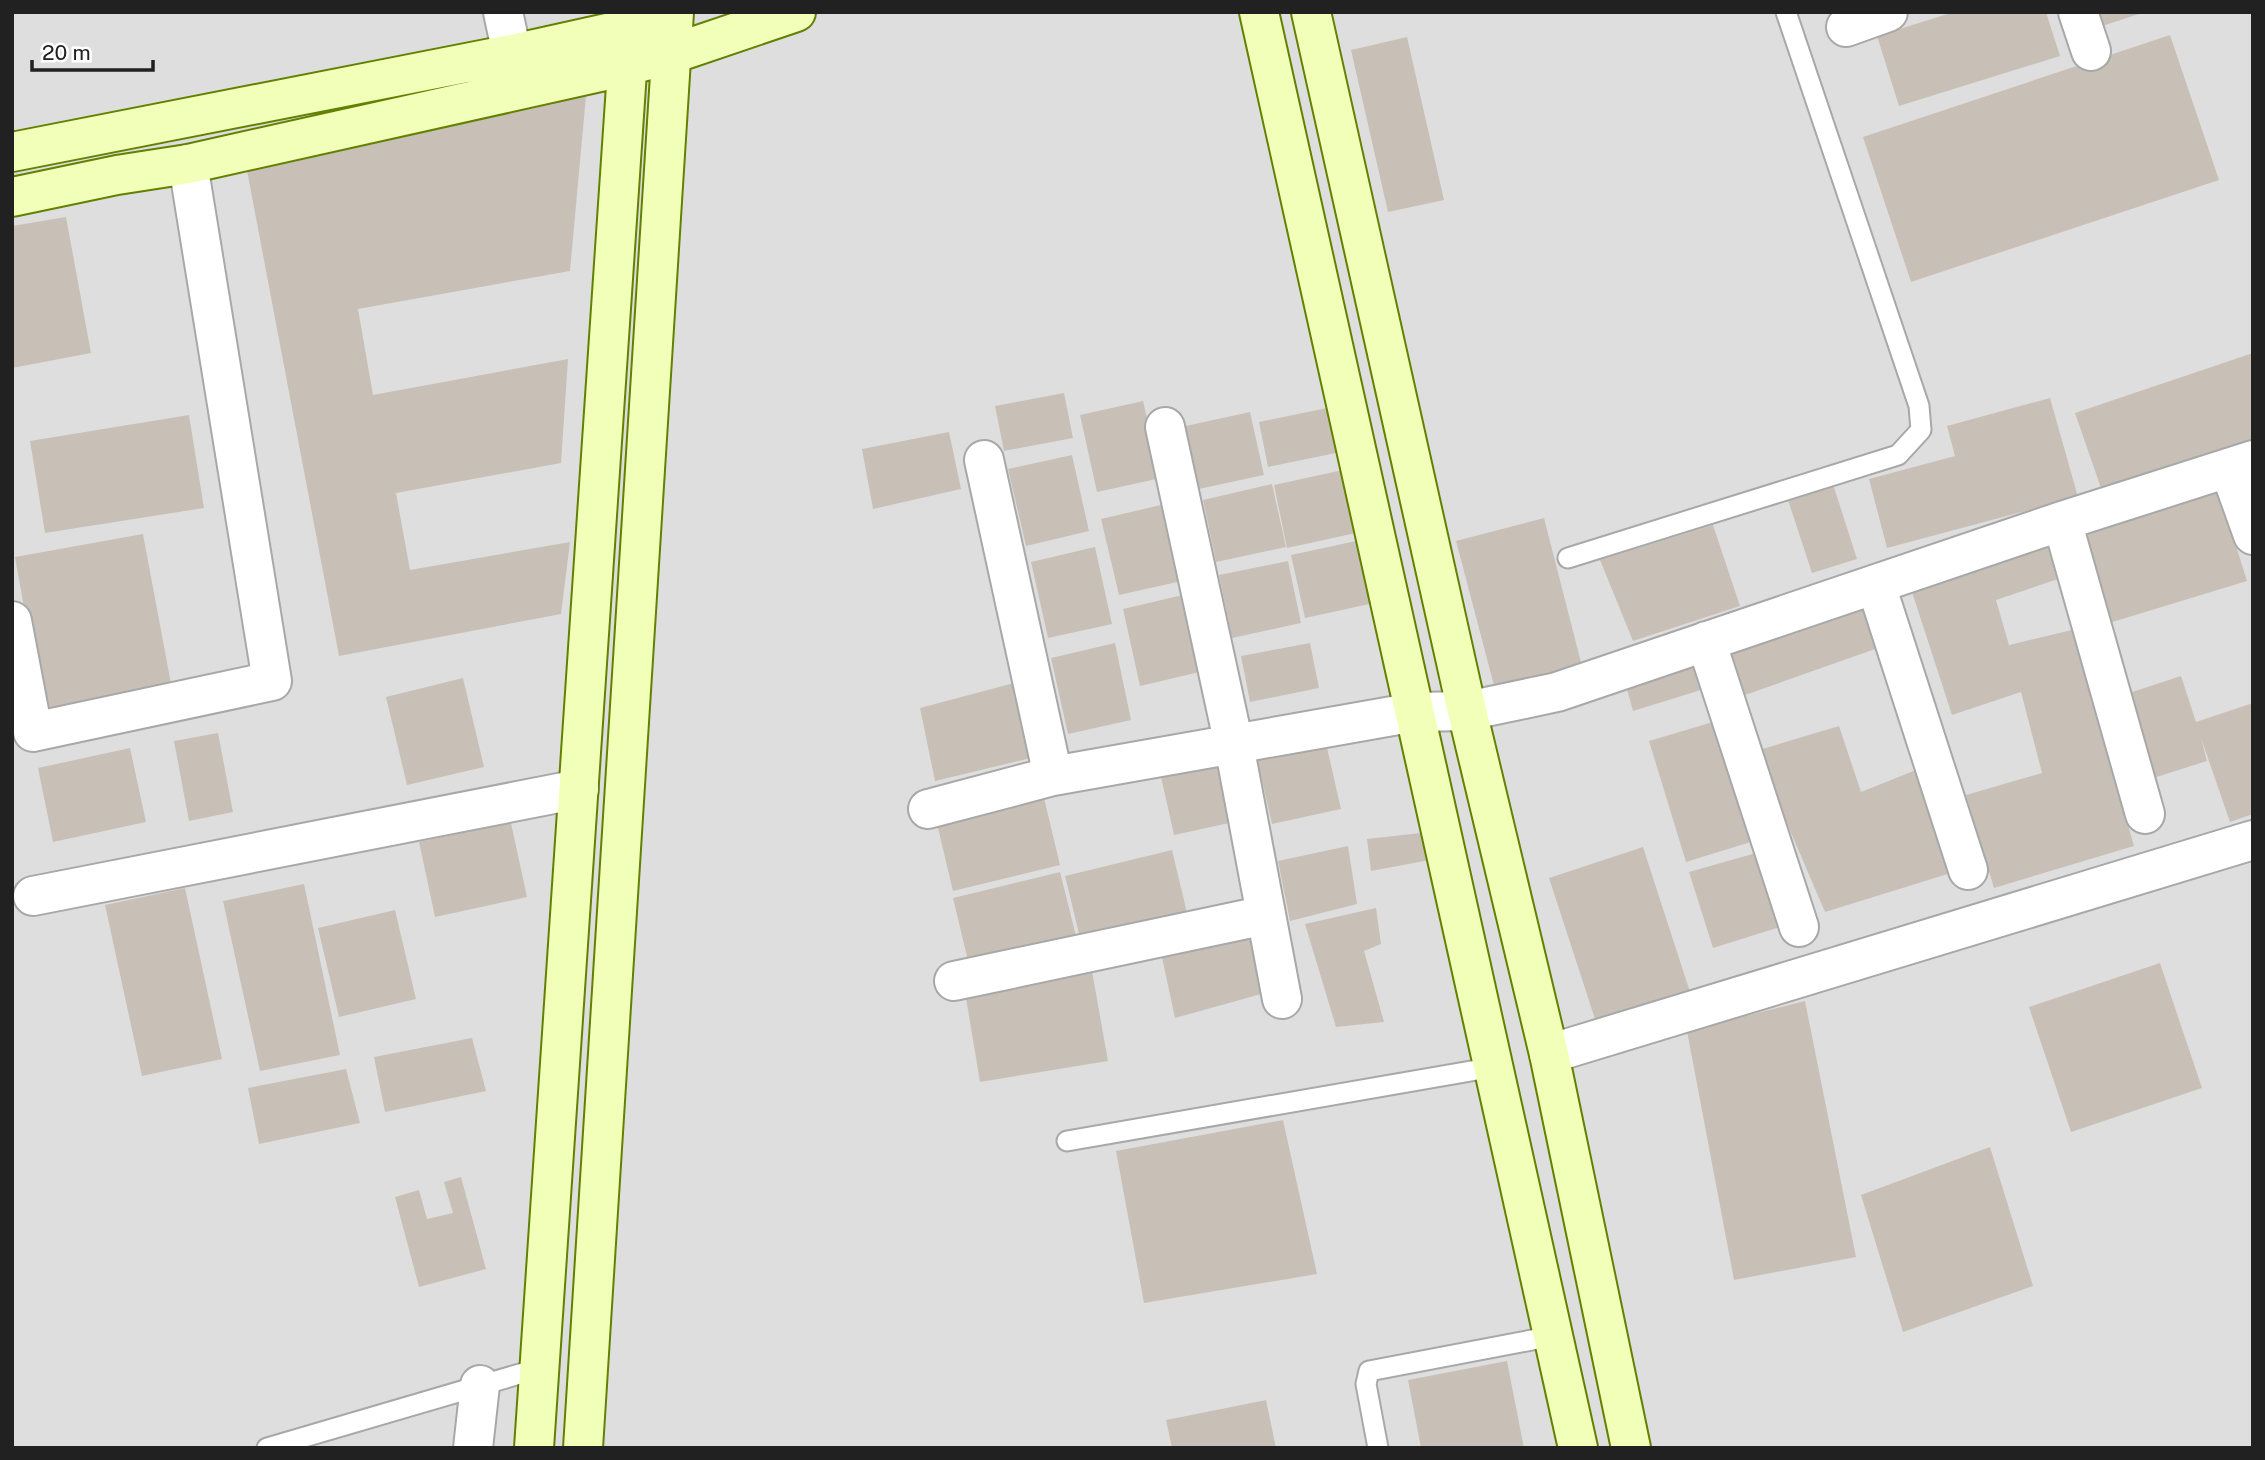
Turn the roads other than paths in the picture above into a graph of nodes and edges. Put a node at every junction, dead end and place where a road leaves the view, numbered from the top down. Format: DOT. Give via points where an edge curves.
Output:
graph roads {
  1 [pos="503,12"];
  2 [pos="796,12"];
  3 [pos="1259,12"];
  4 [pos="1311,12"];
  5 [pos="1786,12"];
  6 [pos="1888,12"];
  7 [pos="2078,12"];
  8 [pos="630,20"];
  9 [pos="677,24"];
  10 [pos="1846,27"];
  11 [pos="2091,51"];
  12 [pos="512,54"];
  13 [pos="627,66"];
  14 [pos="12,152"];
  15 [pos="188,164"];
  16 [pos="12,197"];
  17 [pos="1165,428"];
  18 [pos="984,460"];
  19 [pos="2241,464"];
  20 [pos="2062,521"];
  21 [pos="2253,535"];
  22 [pos="1568,558"];
  23 [pos="1876,585"];
  24 [pos="12,621"];
  25 [pos="1706,641"];
  26 [pos="1466,710"];
  27 [pos="1415,712"];
  28 [pos="1234,745"];
  29 [pos="1053,776"];
  30 [pos="579,789"];
  31 [pos="928,809"];
  32 [pos="2144,814"];
  33 [pos="2253,840"];
  34 [pos="1968,870"];
  35 [pos="33,895"];
  36 [pos="1266,915"];
  37 [pos="1799,927"];
  38 [pos="954,981"];
  39 [pos="1283,999"];
  40 [pos="1549,1054"];
  41 [pos="1494,1067"];
  42 [pos="1067,1141"];
  43 [pos="1553,1336"];
  44 [pos="540,1368"];
  45 [pos="480,1385"];
  46 [pos="267,1448"];
  47 [pos="474,1448"];
  48 [pos="534,1448"];
  49 [pos="583,1448"];
  50 [pos="1378,1448"];
  51 [pos="1578,1448"];
  52 [pos="1631,1448"];
  1 -- 12 [label="street"];
  2 -- 9 [label="street"];
  3 -- 27 [label="street"];
  4 -- 26 [label="street"];
  5 -- 22 [label="lane" via="1919,406 1921,430 1898,455"];
  6 -- 10 [label="street"];
  7 -- 11 [label="street"];
  8 -- 9 [label="street"];
  8 -- 12 [label="street"];
  8 -- 13 [label="street"];
  9 -- 13 [label="street"];
  9 -- 49 [label="street"];
  12 -- 14 [label="street"];
  13 -- 15 [label="street"];
  13 -- 30 [label="street"];
  15 -- 16 [label="street"];
  15 -- 24 [label="street" via="272,681 33,733"];
  17 -- 28 [label="street"];
  18 -- 29 [label="street"];
  19 -- 20 [label="street"];
  19 -- 21 [label="street"];
  20 -- 23 [label="street"];
  20 -- 32 [label="street"];
  23 -- 25 [label="street"];
  23 -- 34 [label="street"];
  25 -- 26 [label="street" via="1557,692"];
  25 -- 37 [label="street"];
  26 -- 27 [label="street"];
  26 -- 40 [label="street"];
  27 -- 28 [label="street"];
  27 -- 41 [label="street"];
  28 -- 29 [label="street"];
  28 -- 36 [label="street"];
  29 -- 31 [label="street"];
  30 -- 35 [label="street"];
  30 -- 44 [label="street"];
  33 -- 40 [label="street"];
  36 -- 38 [label="street"];
  36 -- 39 [label="street"];
  40 -- 52 [label="street"];
  41 -- 42 [label="lane"];
  41 -- 43 [label="street"];
  43 -- 50 [label="lane" via="1369,1371 1366,1384"];
  43 -- 51 [label="street"];
  44 -- 45 [label="lane"];
  44 -- 48 [label="street"];
  45 -- 46 [label="lane"];
  45 -- 47 [label="street"];
}
